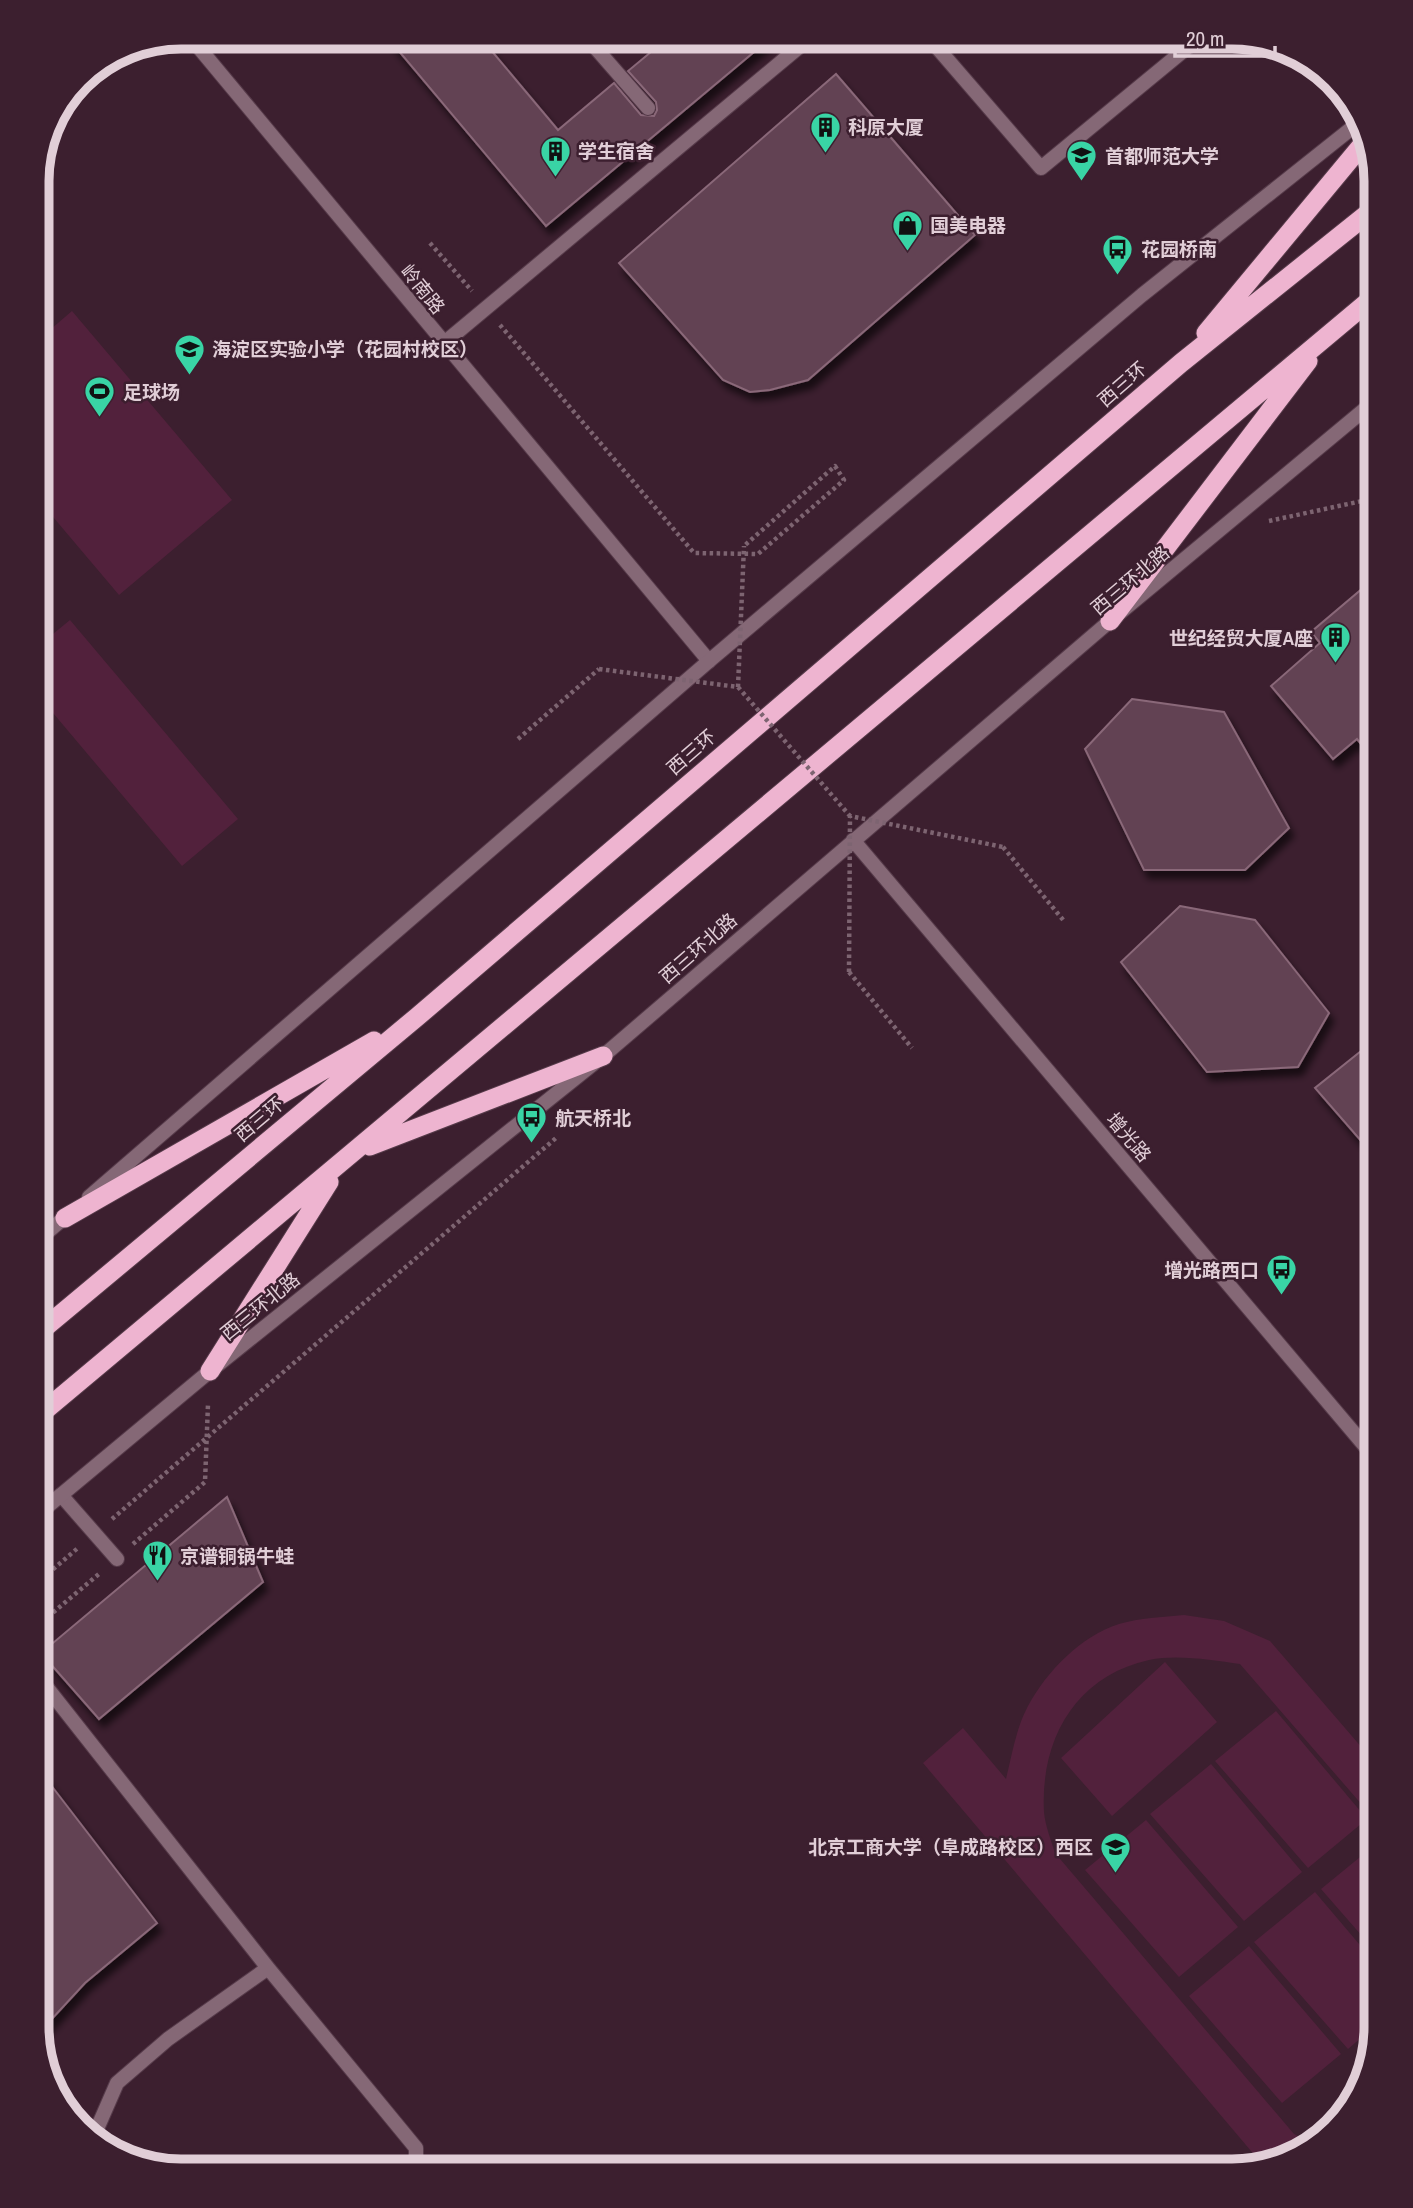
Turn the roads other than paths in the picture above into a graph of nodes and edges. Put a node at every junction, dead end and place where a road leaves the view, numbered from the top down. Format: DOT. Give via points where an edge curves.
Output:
graph roads {
  1 [pos="200,49"];
  2 [pos="596,49"];
  3 [pos="797,49"];
  4 [pos="938,49"];
  5 [pos="1185,49"];
  6 [pos="648,108"];
  7 [pos="1352,128"];
  8 [pos="1359,148"];
  9 [pos="1364,217"];
  10 [pos="1364,305"];
  11 [pos="1329,333"];
  12 [pos="443,344"];
  13 [pos="1181,363"];
  14 [pos="1364,410"];
  15 [pos="1110,621"];
  16 [pos="709,661"];
  17 [pos="853,840"];
  18 [pos="417,1017"];
  19 [pos="603,1056"];
  20 [pos="356,1151"];
  21 [pos="339,1166"];
  22 [pos="65,1217"];
  23 [pos="49,1231"];
  24 [pos="49,1324"];
  25 [pos="210,1371"];
  26 [pos="49,1407"];
  27 [pos="1364,1445"];
  28 [pos="61,1495"];
  29 [pos="49,1505"];
  30 [pos="117,1559"];
  31 [pos="49,1691"];
  32 [pos="54,1697"];
  33 [pos="49,1701"];
  34 [pos="268,1968"];
  35 [pos="97,2129"];
  36 [pos="416,2159"];
  1 -- 12 [label="street, 岭南路"];
  2 -- 6 [label="street"];
  3 -- 12 [label="street"];
  4 -- 5 [label="street" via="1041,168"];
  7 -- 16 [label="street" via="1142,295"];
  8 -- 13 [label="highway"];
  9 -- 13 [label="highway, 西三环"];
  10 -- 11 [label="highway"];
  11 -- 15 [label="highway"];
  11 -- 20 [label="highway"];
  12 -- 16 [label="street, 岭南路"];
  13 -- 18 [label="highway, 西三环"];
  14 -- 15 [label="street, 西三环北路"];
  15 -- 17 [label="street, 西三环北路"];
  16 -- 22 [label="street"];
  17 -- 19 [label="street, 西三环北路"];
  17 -- 27 [label="street, 增光路"];
  18 -- 22 [label="highway"];
  18 -- 24 [label="highway, 西三环"];
  19 -- 20 [label="highway"];
  19 -- 25 [label="street, 西三环北路"];
  20 -- 21 [label="highway"];
  21 -- 25 [label="highway"];
  21 -- 26 [label="highway"];
  22 -- 23 [label="street"];
  25 -- 28 [label="street, 西三环北路"];
  28 -- 29 [label="street, 西三环北路"];
  28 -- 30 [label="street"];
  31 -- 32 [label="street"];
  32 -- 33 [label="street"];
  32 -- 34 [label="street"];
  34 -- 35 [label="street" via="168,2039 117,2083"];
  34 -- 36 [label="street" via="416,2148"];
}
